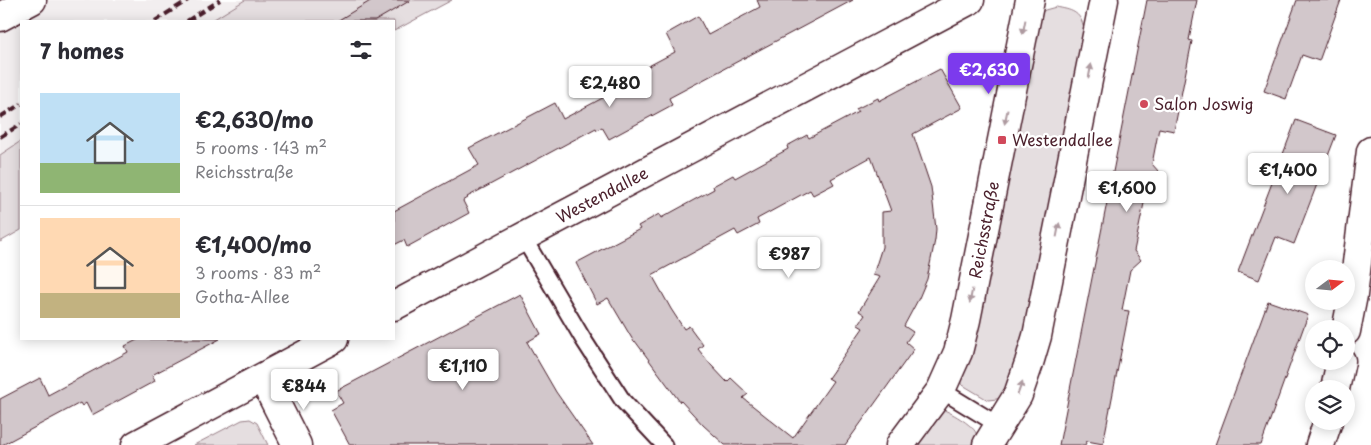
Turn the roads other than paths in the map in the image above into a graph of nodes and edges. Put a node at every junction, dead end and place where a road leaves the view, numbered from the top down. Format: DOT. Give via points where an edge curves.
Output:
graph roads {
  1 [pos="32,0"];
  2 [pos="970,0"];
  3 [pos="1030,0"];
  4 [pos="1104,0"];
  5 [pos="0,17"];
  6 [pos="1371,151"];
  7 [pos="523,236"];
  8 [pos="395,305"];
  9 [pos="1348,320"];
  10 [pos="333,340"];
  11 [pos="268,387"];
  12 [pos="942,390"];
  13 [pos="1325,430"];
  14 [pos="994,435"];
  15 [pos="136,445"];
  16 [pos="297,445"];
  17 [pos="664,445"];
  18 [pos="900,445"];
  19 [pos="1320,445"];
  1 -- 5 [label="street"];
  2 -- 7 [label="street, Westendallee"];
  3 -- 12 [label="street, Reichsstraße, one-way" via="966,320 958,352"];
  14 -- 4 [label="street, one-way" via="1018,395 1037,336"];
  6 -- 9 [label="street"];
  7 -- 8 [label="street, Westendallee"];
  7 -- 17 [label="lane" via="623,401"];
  10 -- 11 [label="street"];
  11 -- 15 [label="street"];
  11 -- 16 [label="street"];
  12 -- 14 [label="lane"];
  12 -- 18 [label="street, Reichsstraße"];
  13 -- 19 [label="street"];
}
